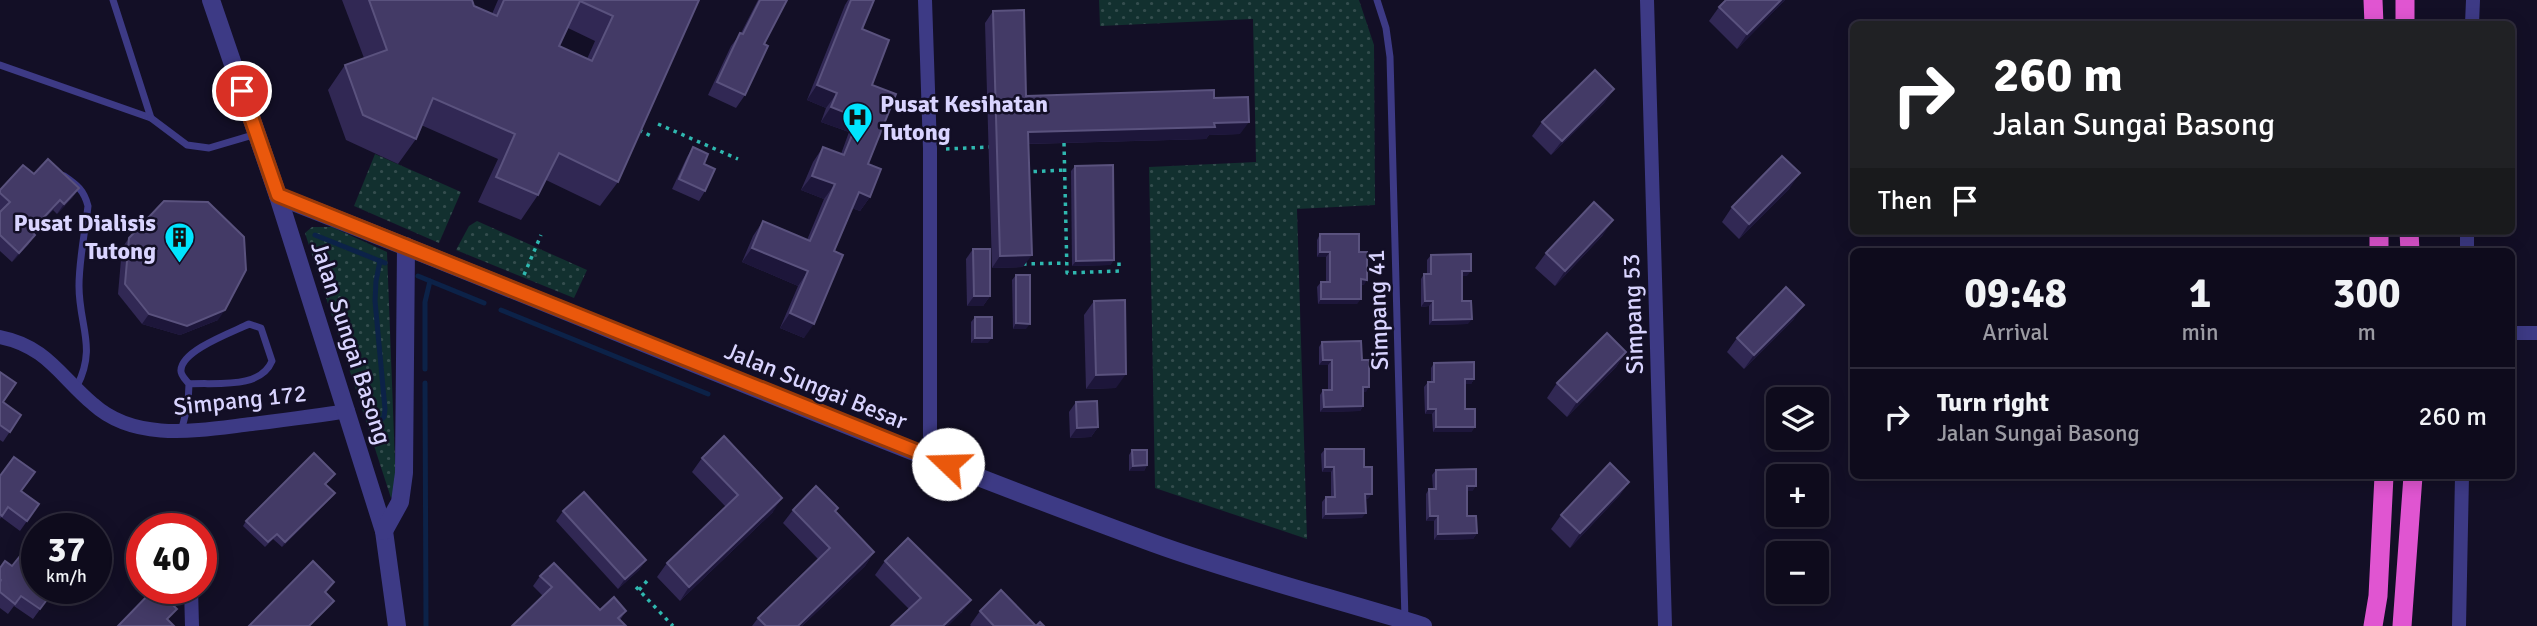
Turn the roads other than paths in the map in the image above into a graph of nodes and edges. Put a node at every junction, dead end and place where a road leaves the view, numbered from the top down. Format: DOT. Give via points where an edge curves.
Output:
graph roads {
  1 [pos="113,0"];
  2 [pos="211,0"];
  3 [pos="925,0"];
  4 [pos="1377,0"];
  5 [pos="1647,0"];
  6 [pos="2373,0"];
  7 [pos="2405,0"];
  8 [pos="2473,0"];
  9 [pos="2374,21"];
  10 [pos="2405,21"];
  11 [pos="2472,21"];
  12 [pos="0,65"];
  13 [pos="151,118"];
  14 [pos="257,134"];
  15 [pos="57,171"];
  16 [pos="278,195"];
  17 [pos="406,246"];
  18 [pos="2515,332"];
  19 [pos="2537,333"];
  20 [pos="0,337"];
  21 [pos="189,384"];
  22 [pos="77,386"];
  23 [pos="348,411"];
  24 [pos="181,432"];
  25 [pos="930,458"];
  26 [pos="2384,479"];
  27 [pos="2413,479"];
  28 [pos="2462,479"];
  29 [pos="384,531"];
  30 [pos="191,604"];
  31 [pos="1405,621"];
  32 [pos="192,626"];
  33 [pos="397,626"];
  34 [pos="1423,626"];
  35 [pos="1665,626"];
  36 [pos="2373,626"];
  37 [pos="2402,626"];
  38 [pos="2459,626"];
  1 -- 13 [label="lane"];
  2 -- 14 [label="street, Jalan Sungai Basong"];
  3 -- 25 [label="street"];
  4 -- 31 [label="lane, Simpang 41" via="1390,57"];
  5 -- 35 [label="street, Simpang 53"];
  6 -- 9 [label="highway"];
  7 -- 10 [label="highway"];
  8 -- 11 [label="street"];
  12 -- 13 [label="lane"];
  13 -- 14 [label="lane" via="187,145 209,148"];
  14 -- 16 [label="street, Jalan Sungai Basong"];
  15 -- 22 [label="lane" via="79,186 88,205 79,287 88,351"];
  16 -- 17 [label="street, Jalan Sungai Besar"];
  16 -- 23 [label="street, Jalan Sungai Basong"];
  17 -- 25 [label="street, Jalan Sungai Besar"];
  17 -- 29 [label="street" via="404,473 400,502"];
  18 -- 19 [label="street"];
  20 -- 22 [label="street, Simpang 172" via="38,351"];
  21 -- 21 [label="lane" via="181,370 192,352 249,324 261,328 272,361 263,376 237,384"];
  21 -- 24 [label="lane"];
  22 -- 24 [label="street, Simpang 172" via="93,405 119,421"];
  23 -- 24 [label="street, Simpang 172"];
  23 -- 29 [label="street, Jalan Sungai Basong"];
  25 -- 31 [label="street, Jalan Sungai Besar" via="1212,563"];
  26 -- 36 [label="highway"];
  27 -- 37 [label="highway"];
  28 -- 38 [label="street"];
  29 -- 33 [label="street, Jalan Sungai Basong"];
  30 -- 32 [label="street"];
  31 -- 34 [label="street, Jalan Sungai Besar"];
}
